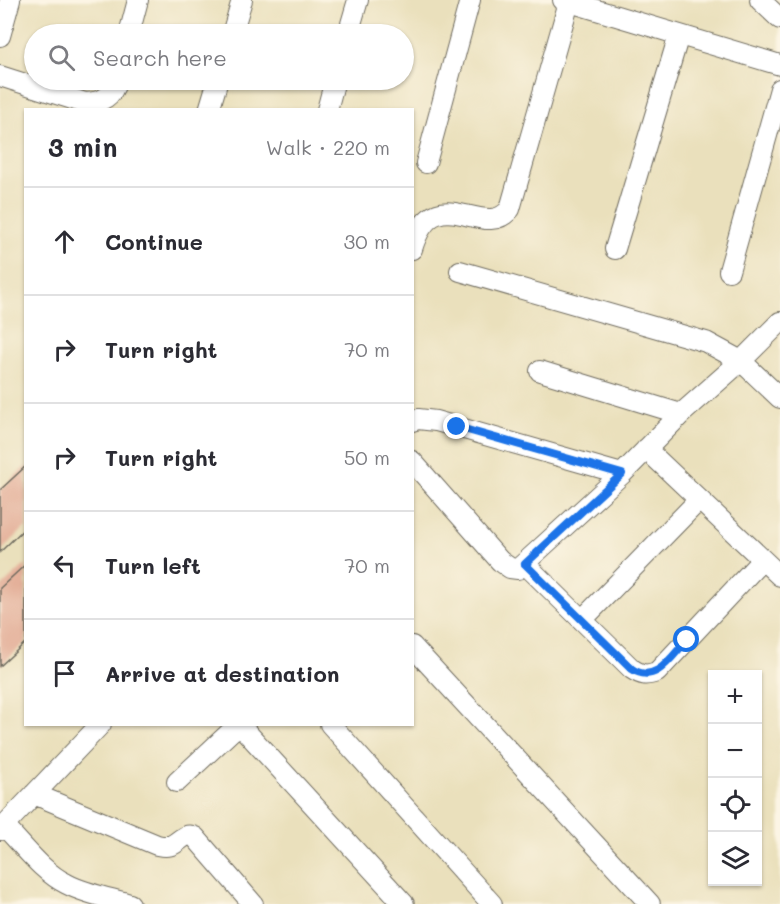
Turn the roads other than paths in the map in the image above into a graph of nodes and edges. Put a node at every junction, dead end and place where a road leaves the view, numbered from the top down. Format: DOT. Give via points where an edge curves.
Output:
graph roads {
  1 [pos="10,0"];
  2 [pos="138,0"];
  3 [pos="242,0"];
  4 [pos="358,0"];
  5 [pos="470,0"];
  6 [pos="760,0"];
  7 [pos="566,1"];
  8 [pos="780,19"];
  9 [pos="132,24"];
  10 [pos="235,24"];
  11 [pos="351,24"];
  12 [pos="679,35"];
  13 [pos="0,36"];
  14 [pos="780,65"];
  15 [pos="0,76"];
  16 [pos="24,84"];
  17 [pos="780,89"];
  18 [pos="44,90"];
  19 [pos="113,90"];
  20 [pos="215,90"];
  21 [pos="332,90"];
  22 [pos="210,108"];
  23 [pos="328,108"];
  24 [pos="426,163"];
  25 [pos="414,244"];
  26 [pos="615,249"];
  27 [pos="460,271"];
  28 [pos="729,271"];
  29 [pos="780,322"];
  30 [pos="741,361"];
  31 [pos="540,371"];
  32 [pos="780,398"];
  33 [pos="681,414"];
  34 [pos="414,420"];
  35 [pos="646,448"];
  36 [pos="414,463"];
  37 [pos="622,474"];
  38 [pos="699,500"];
  39 [pos="762,560"];
  40 [pos="525,564"];
  41 [pos="780,576"];
  42 [pos="582,620"];
  43 [pos="414,648"];
  44 [pos="98,726"];
  45 [pos="237,726"];
  46 [pos="241,726"];
  47 [pos="332,726"];
  48 [pos="177,782"];
  49 [pos="34,794"];
  50 [pos="2,828"];
  51 [pos="130,904"];
  52 [pos="253,904"];
  53 [pos="404,904"];
  54 [pos="492,904"];
  55 [pos="650,904"];
  1 -- 13 [label="street"];
  2 -- 9 [label="street"];
  3 -- 10 [label="street"];
  4 -- 11 [label="street"];
  5 -- 24 [label="street"];
  6 -- 8 [label="street"];
  7 -- 12 [label="street"];
  7 -- 25 [label="street" via="510,209 496,220 449,212 433,215 422,224"];
  12 -- 14 [label="street"];
  12 -- 26 [label="street"];
  15 -- 16 [label="street"];
  17 -- 28 [label="street"];
  18 -- 19 [label="street" via="85,103 98,103"];
  20 -- 22 [label="street"];
  21 -- 23 [label="street"];
  27 -- 30 [label="street" via="686,335"];
  29 -- 30 [label="street"];
  30 -- 32 [label="street"];
  30 -- 33 [label="street"];
  31 -- 33 [label="street"];
  33 -- 35 [label="street"];
  34 -- 37 [label="street" via="436,421"];
  35 -- 37 [label="street"];
  35 -- 38 [label="street"];
  36 -- 40 [label="street" via="500,561 518,569"];
  37 -- 40 [label="street"];
  38 -- 39 [label="street"];
  38 -- 42 [label="street"];
  39 -- 41 [label="street"];
  39 -- 42 [label="street" via="657,672 648,676 632,669"];
  40 -- 42 [label="street"];
  43 -- 55 [label="street"];
  44 -- 49 [label="street"];
  45 -- 48 [label="street"];
  46 -- 53 [label="street"];
  47 -- 54 [label="street"];
  49 -- 50 [label="street"];
  49 -- 52 [label="street" via="157,845 166,847 186,836 195,837"];
  50 -- 51 [label="street" via="65,883"];
}
